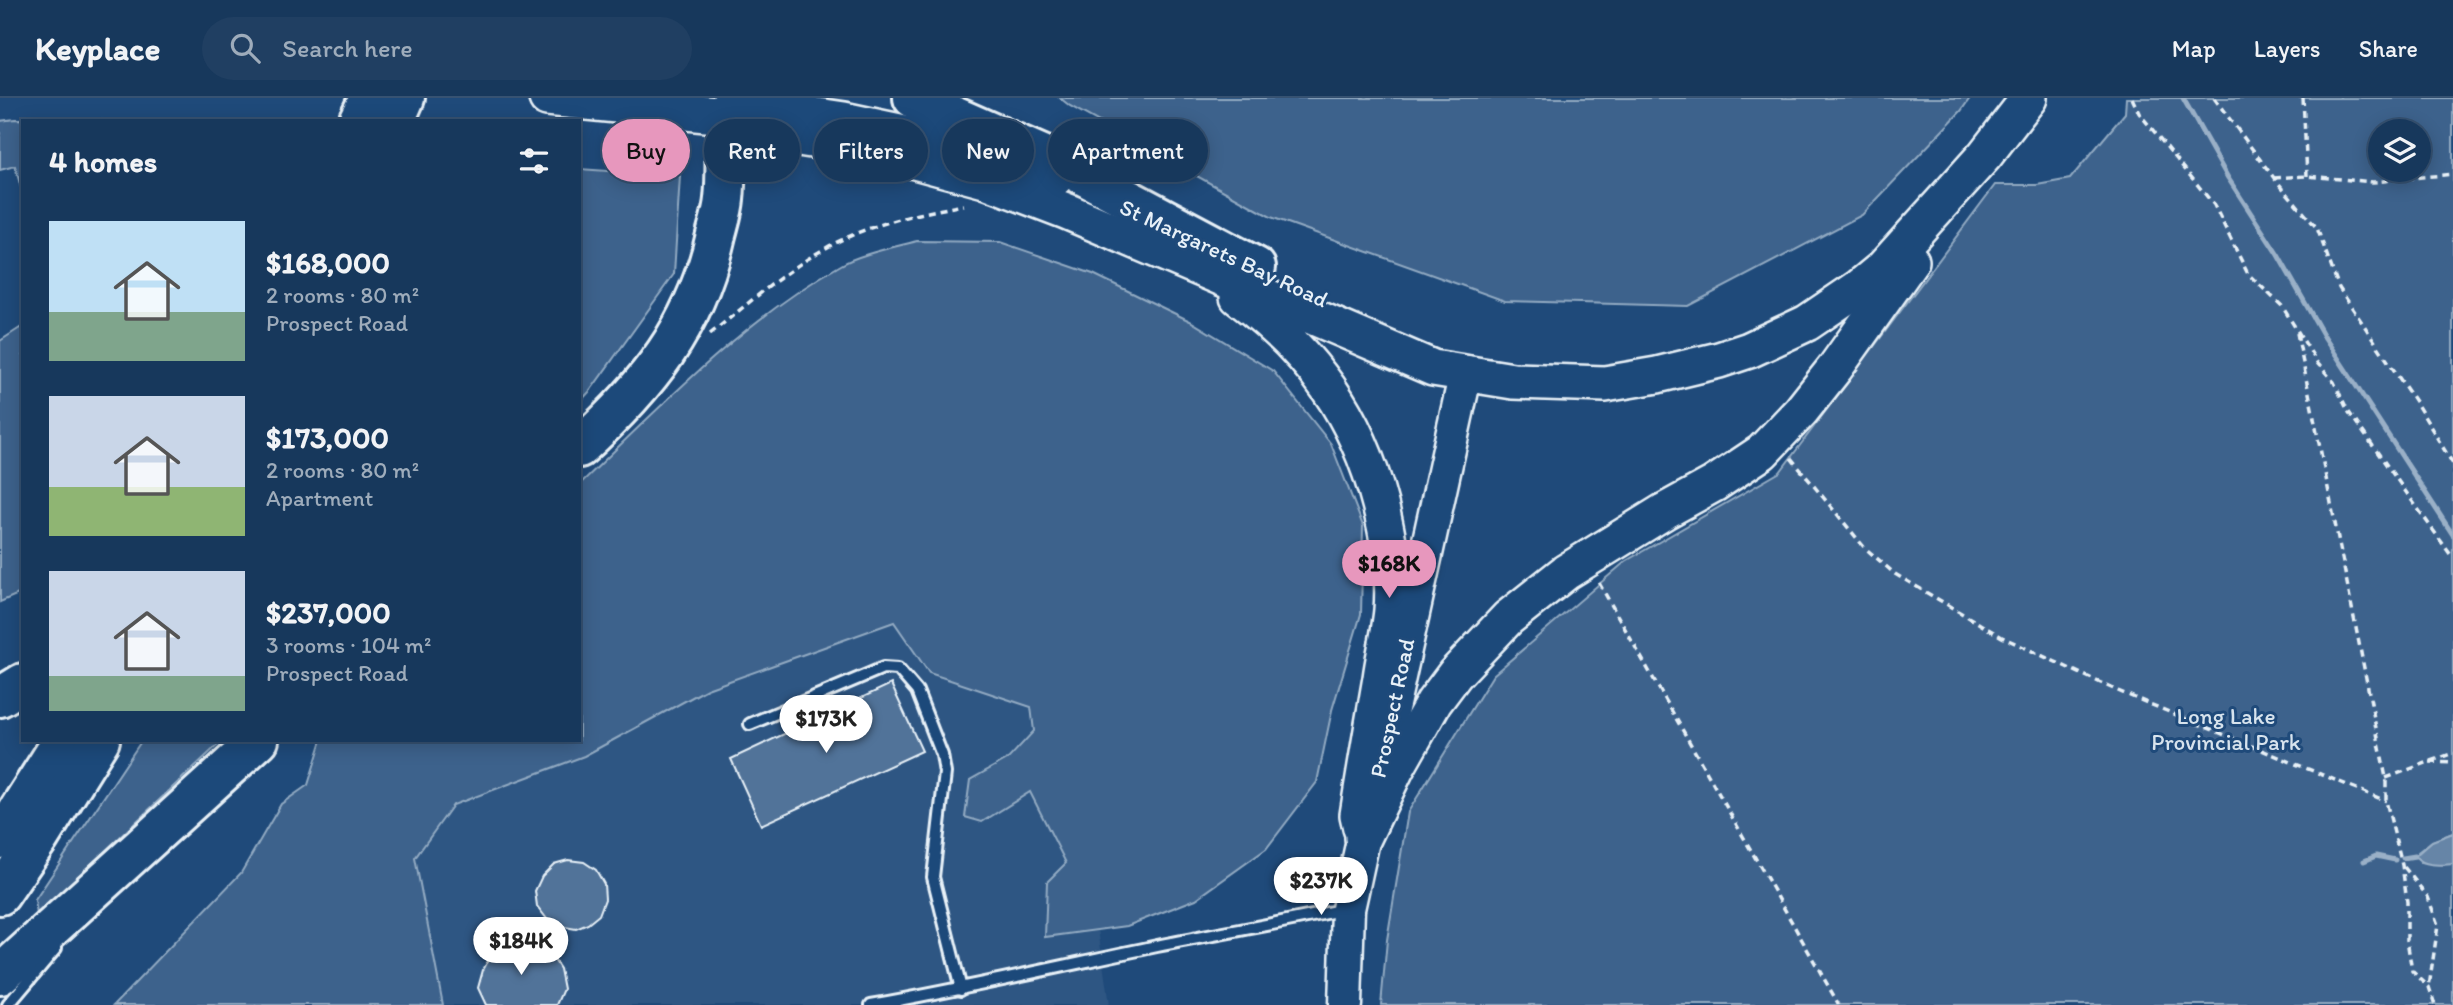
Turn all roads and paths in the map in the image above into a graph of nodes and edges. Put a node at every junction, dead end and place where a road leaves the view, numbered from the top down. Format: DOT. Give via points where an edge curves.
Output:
graph roads {
  1 [pos="369,98"];
  2 [pos="405,98"];
  3 [pos="547,98"];
  4 [pos="913,98"];
  5 [pos="2029,98"];
  6 [pos="2132,98"];
  7 [pos="2214,98"];
  8 [pos="2303,98"];
  9 [pos="729,107"];
  10 [pos="359,119"];
  11 [pos="396,119"];
  12 [pos="1985,156"];
  13 [pos="2453,174"];
  14 [pos="2307,176"];
  15 [pos="2274,178"];
  16 [pos="963,205"];
  17 [pos="1174,258"];
  18 [pos="1256,267"];
  19 [pos="2297,333"];
  20 [pos="708,335"];
  21 [pos="1466,372"];
  22 [pos="1774,437"];
  23 [pos="581,446"];
  24 [pos="2453,464"];
  25 [pos="2453,558"];
  26 [pos="1586,559"];
  27 [pos="21,683"];
  28 [pos="0,697"];
  29 [pos="750,724"];
  30 [pos="62,742"];
  31 [pos="99,742"];
  32 [pos="257,742"];
  33 [pos="2453,753"];
  34 [pos="2428,762"];
  35 [pos="2453,763"];
  36 [pos="2386,778"];
  37 [pos="2386,800"];
  38 [pos="1363,838"];
  39 [pos="0,839"];
  40 [pos="130,858"];
  41 [pos="2402,865"];
  42 [pos="0,895"];
  43 [pos="1348,909"];
  44 [pos="78,921"];
  45 [pos="60,942"];
  46 [pos="0,975"];
  47 [pos="2429,987"];
  48 [pos="961,989"];
  49 [pos="8,1005"];
  50 [pos="871,1005"];
  51 [pos="1345,1005"];
  52 [pos="1839,1005"];
  53 [pos="2435,1005"];
  1 -- 10 [label="highway"];
  2 -- 11 [label="highway"];
  3 -- 9 [label="main road, St Margarets Bay Road"];
  4 -- 18 [label="highway" via="1058,162"];
  5 -- 12 [label="main road, St Margarets Bay Road"];
  6 -- 19 [label="path" via="2139,113 2214,205 2248,274 2282,306"];
  7 -- 15 [label="path"];
  8 -- 14 [label="path"];
  9 -- 17 [label="main road, St Margarets Bay Road" via="761,132 874,150 985,180"];
  9 -- 18 [label="main road, St Margarets Bay Road" via="771,109 958,145 1049,175"];
  9 -- 23 [label="highway" via="724,200 701,287 681,331 649,378"];
  12 -- 21 [label="main road, St Margarets Bay Road" via="1883,268 1860,287 1807,323 1749,350 1657,376 1605,384 1534,383"];
  12 -- 22 [label="main road" via="1835,368"];
  13 -- 14 [label="path" via="2373,182"];
  14 -- 15 [label="path"];
  15 -- 24 [label="path" via="2317,228 2339,288"];
  16 -- 20 [label="path" via="910,215 827,247"];
  17 -- 21 [label="main road, St Margarets Bay Road" via="1433,368"];
  17 -- 38 [label="main road" via="1236,296 1293,344 1338,400 1369,465 1388,536 1392,611 1358,815"];
  18 -- 21 [label="main road, St Margarets Bay Road" via="1440,353"];
  19 -- 25 [label="path"];
  19 -- 36 [label="path"];
  21 -- 38 [label="main road, Prospect Road"];
  22 -- 26 [label="main road" via="1762,452 1714,484"];
  22 -- 37 [label="path" via="1864,547 1895,574 2003,637 2118,691"];
  26 -- 38 [label="main road" via="1508,618 1455,674 1408,747"];
  26 -- 52 [label="path"];
  27 -- 28 [label="highway"];
  29 -- 48 [label="lane" via="883,668 898,669 917,691 942,755 933,877"];
  30 -- 39 [label="highway"];
  31 -- 42 [label="highway"];
  32 -- 40 [label="highway"];
  33 -- 34 [label="path"];
  34 -- 35 [label="path"];
  34 -- 36 [label="path"];
  36 -- 37 [label="path"];
  37 -- 41 [label="path"];
  38 -- 43 [label="main road, Prospect Road"];
  40 -- 44 [label="lane"];
  40 -- 46 [label="highway"];
  41 -- 47 [label="path" via="2413,971"];
  41 -- 47 [label="path" via="2428,897 2438,925"];
  43 -- 48 [label="lane"];
  43 -- 51 [label="main road, Prospect Road"];
  45 -- 49 [label="lane"];
  47 -- 53 [label="path"];
  48 -- 50 [label="lane"];
}
